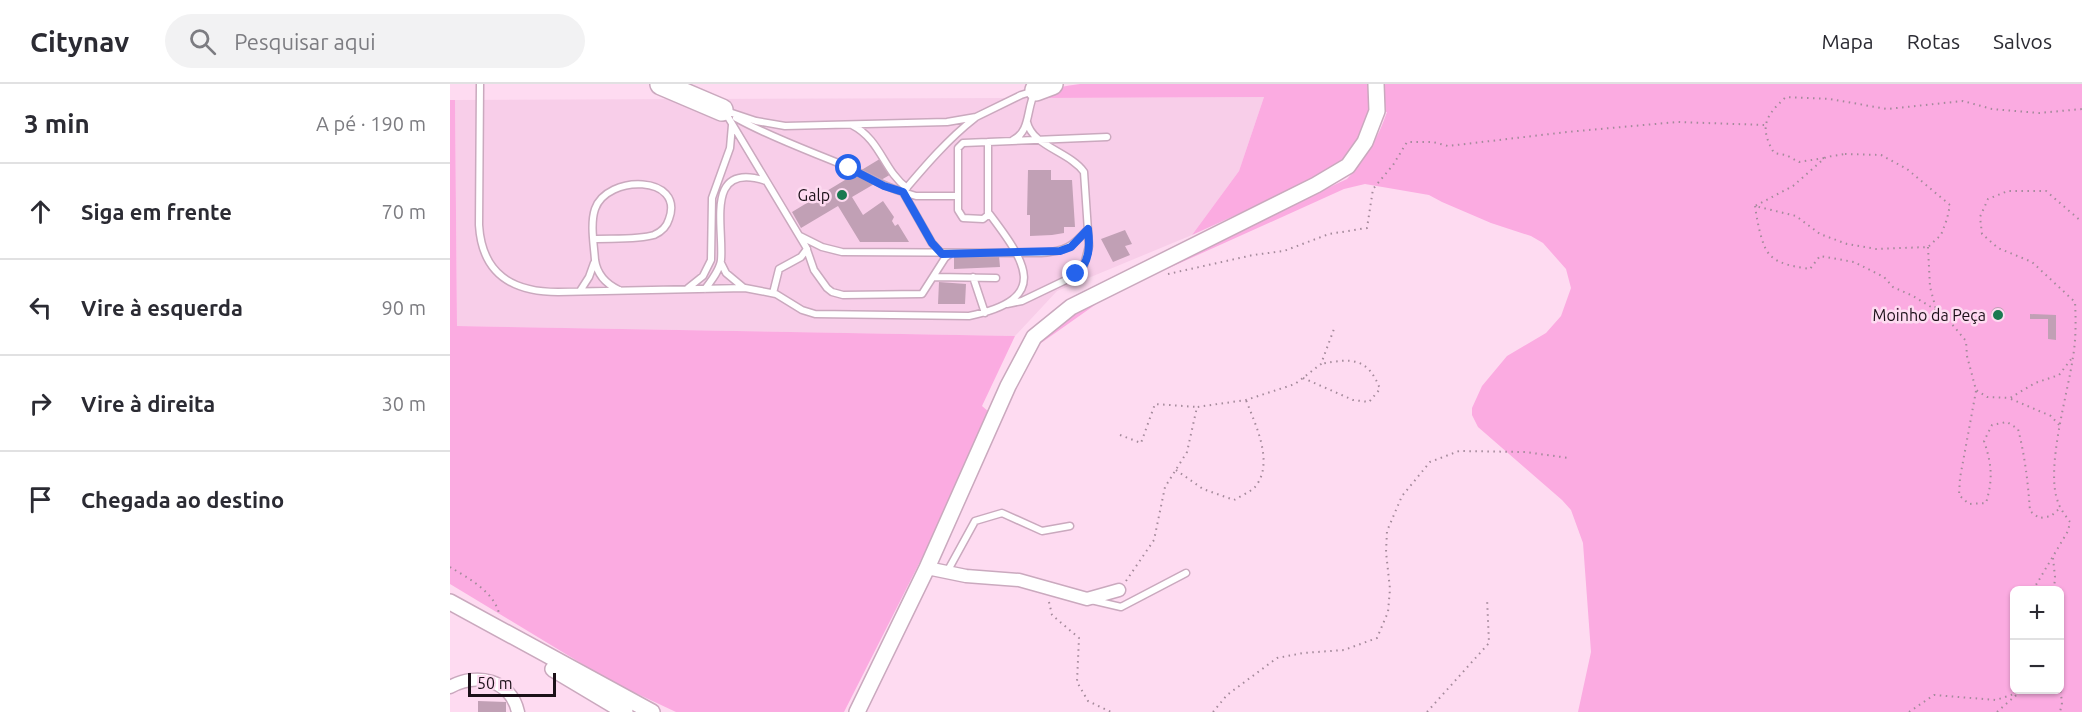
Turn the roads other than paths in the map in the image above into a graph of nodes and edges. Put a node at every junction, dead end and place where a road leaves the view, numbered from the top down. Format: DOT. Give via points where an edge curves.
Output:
graph roads {
  1 [pos="480,84"];
  2 [pos="661,84"];
  3 [pos="1376,84"];
  4 [pos="1044,87"];
  5 [pos="722,110"];
  6 [pos="980,115"];
  7 [pos="1027,122"];
  8 [pos="852,124"];
  9 [pos="1107,137"];
  10 [pos="1012,141"];
  11 [pos="1041,141"];
  12 [pos="988,142"];
  13 [pos="766,181"];
  14 [pos="905,190"];
  15 [pos="958,196"];
  16 [pos="988,212"];
  17 [pos="1088,229"];
  18 [pos="798,233"];
  19 [pos="594,238"];
  20 [pos="807,249"];
  21 [pos="1017,253"];
  22 [pos="942,254"];
  23 [pos="950,254"];
  24 [pos="595,260"];
  25 [pos="721,263"];
  26 [pos="934,277"];
  27 [pos="973,277"];
  28 [pos="996,278"];
  29 [pos="745,288"];
  30 [pos="686,289"];
  31 [pos="705,289"];
  32 [pos="580,291"];
  33 [pos="621,291"];
  34 [pos="773,293"];
  35 [pos="1005,304"];
  36 [pos="985,313"];
  37 [pos="1070,526"];
  38 [pos="927,568"];
  39 [pos="947,572"];
  40 [pos="1186,573"];
  41 [pos="1119,590"];
  42 [pos="1087,599"];
  43 [pos="450,602"];
  44 [pos="483,621"];
  45 [pos="450,687"];
  46 [pos="518,712"];
  47 [pos="625,712"];
  48 [pos="652,712"];
  49 [pos="857,712"];
  1 -- 32 [label="lane" via="480,236 488,261 504,279 521,288"];
  2 -- 5 [label="highway"];
  3 -- 38 [label="street" via="1377,111 1365,142 1348,166 1071,307 1034,337"];
  4 -- 6 [label="lane"];
  4 -- 7 [label="lane" via="1030,103"];
  5 -- 8 [label="lane" via="778,125"];
  5 -- 13 [label="lane"];
  5 -- 14 [label="lane" via="884,186"];
  5 -- 30 [label="lane" via="729,117 733,135 712,198 711,260 703,276"];
  6 -- 8 [label="lane" via="947,122"];
  6 -- 14 [label="lane"];
  7 -- 10 [label="lane" via="1023,132"];
  7 -- 11 [label="lane"];
  8 -- 14 [label="lane" via="873,140"];
  9 -- 11 [label="lane"];
  10 -- 11 [label="lane"];
  10 -- 12 [label="lane"];
  11 -- 17 [label="lane" via="1084,172"];
  12 -- 15 [label="lane" via="959,146"];
  12 -- 16 [label="lane"];
  13 -- 18 [label="lane"];
  13 -- 25 [label="lane" via="739,178 722,194"];
  14 -- 15 [label="lane" via="916,196"];
  14 -- 22 [label="lane" via="932,243"];
  15 -- 16 [label="lane" via="963,218 983,219"];
  16 -- 21 [label="lane"];
  17 -- 21 [label="lane" via="1066,249"];
  17 -- 35 [label="lane" via="1088,254 1079,272 1022,301"];
  18 -- 20 [label="lane"];
  18 -- 22 [label="lane" via="837,252"];
  19 -- 19 [label="lane" via="595,209 610,191 633,184 649,185 662,190 668,198 670,215 660,232"];
  19 -- 24 [label="lane"];
  20 -- 26 [label="lane" via="820,279 836,294 922,294"];
  20 -- 34 [label="lane" via="801,257 779,269"];
  21 -- 23 [label="lane"];
  21 -- 35 [label="lane" via="1024,269 1024,284 1018,296"];
  22 -- 23 [label="lane"];
  23 -- 26 [label="lane"];
  24 -- 32 [label="lane"];
  24 -- 33 [label="lane" via="605,280"];
  25 -- 29 [label="lane" via="726,273"];
  25 -- 31 [label="lane"];
  26 -- 27 [label="lane"];
  27 -- 28 [label="lane"];
  27 -- 36 [label="lane"];
  29 -- 31 [label="lane"];
  29 -- 34 [label="lane"];
  30 -- 31 [label="lane"];
  30 -- 33 [label="lane"];
  32 -- 33 [label="lane"];
  34 -- 36 [label="lane" via="802,310 820,314"];
  35 -- 36 [label="lane"];
  37 -- 39 [label="lane" via="1042,531 1002,513 975,521"];
  38 -- 39 [label="street"];
  38 -- 49 [label="street"];
  39 -- 42 [label="street" via="1019,580"];
  40 -- 42 [label="lane" via="1121,607"];
  41 -- 42 [label="street"];
  43 -- 44 [label="street"];
  44 -- 47 [label="street"];
  44 -- 48 [label="street"];
  45 -- 46 [label="street" via="465,681 492,682 510,692"];
}
